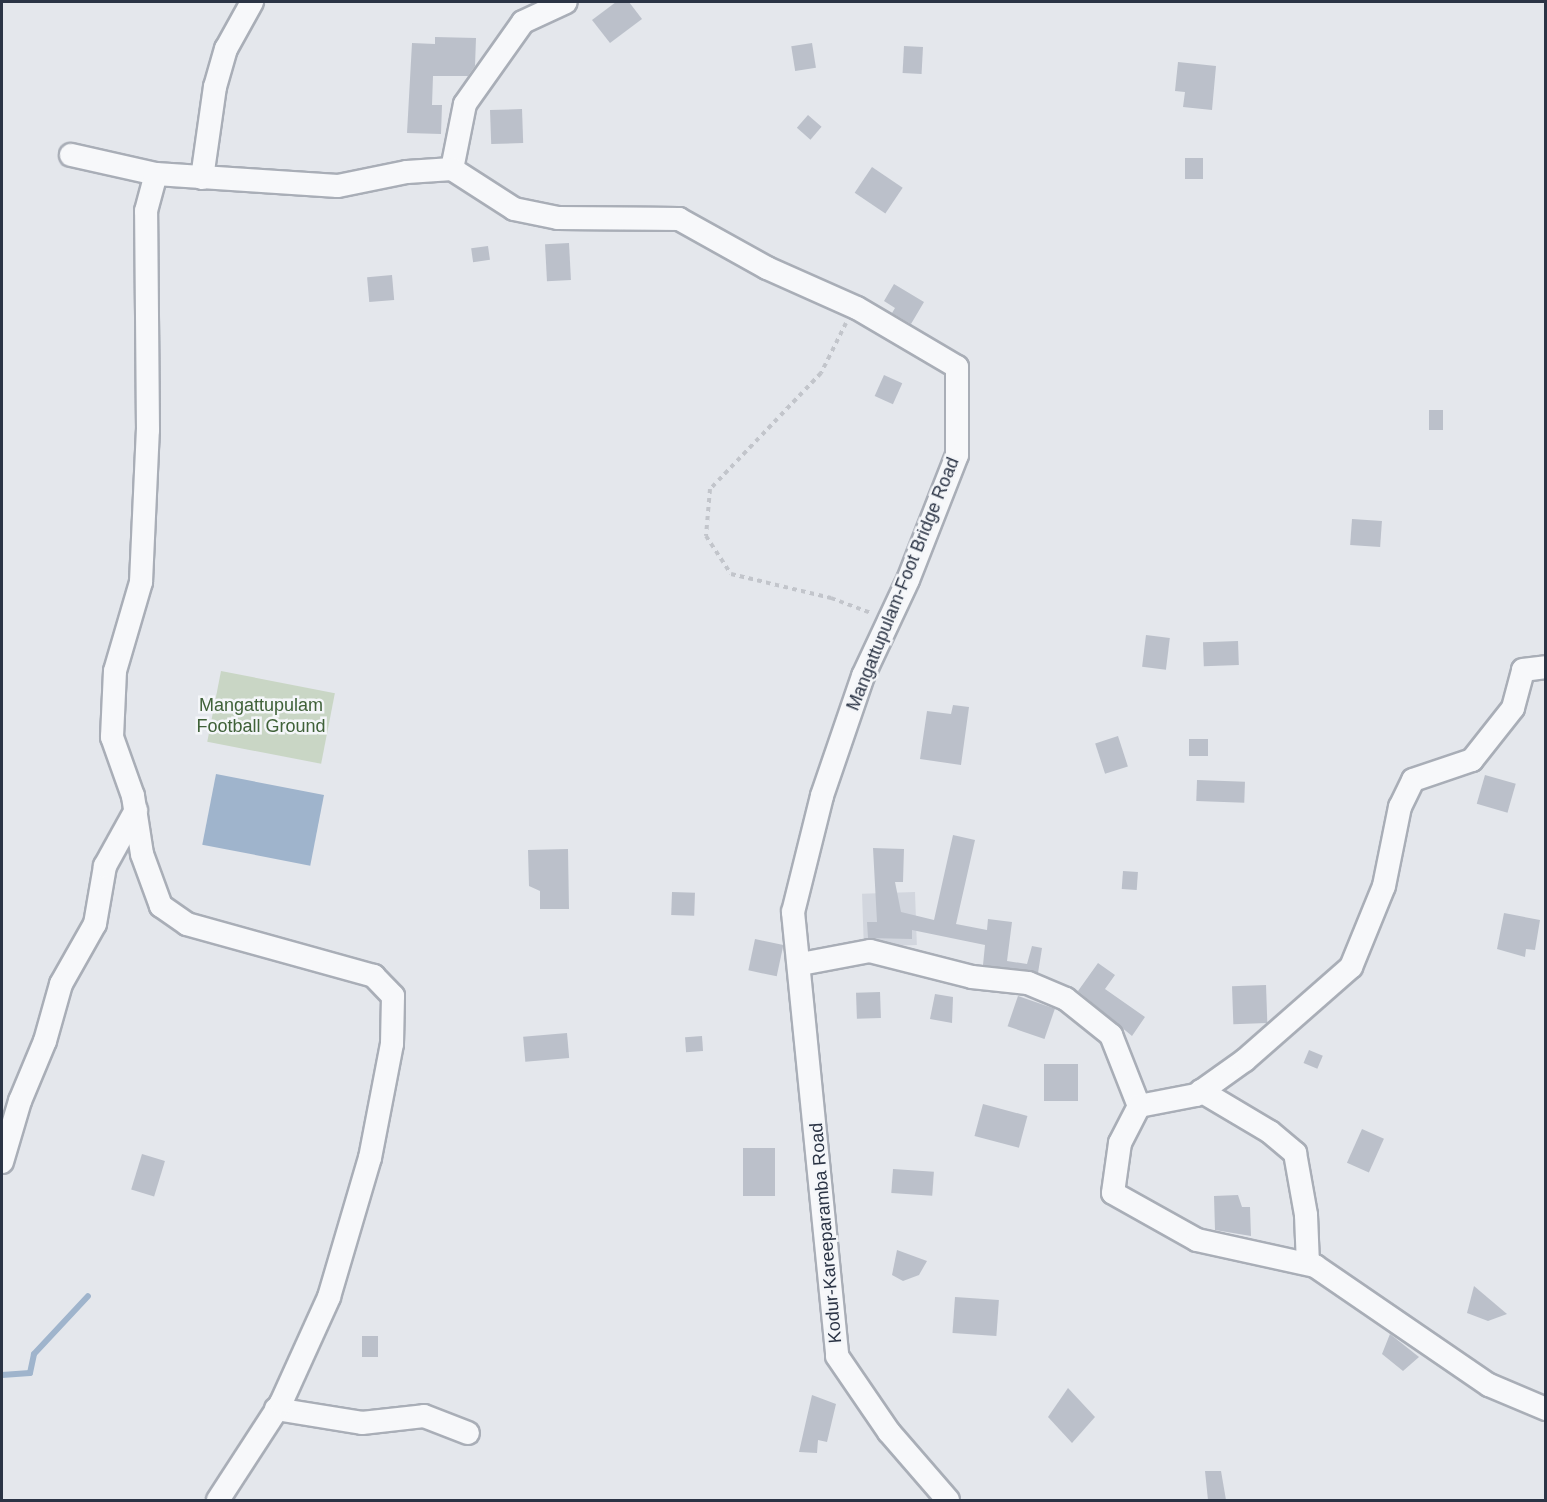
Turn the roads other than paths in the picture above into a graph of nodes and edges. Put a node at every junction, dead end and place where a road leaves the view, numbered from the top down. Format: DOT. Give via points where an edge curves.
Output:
graph roads {
  1 [pos="252,2"];
  2 [pos="566,2"];
  3 [pos="71,156"];
  4 [pos="452,169"];
  5 [pos="156,174"];
  6 [pos="202,178"];
  7 [pos="1545,668"];
  8 [pos="136,810"];
  9 [pos="801,964"];
  10 [pos="1201,1091"];
  11 [pos="1139,1106"];
  12 [pos="2,1162"];
  13 [pos="1308,1264"];
  14 [pos="1545,1409"];
  15 [pos="276,1410"];
  16 [pos="468,1433"];
  17 [pos="218,1500"];
  18 [pos="948,1500"];
  1 -- 6 [label="street" via="226,49 215,87"];
  2 -- 4 [label="street" via="523,22 465,104"];
  3 -- 5 [label="street"];
  4 -- 6 [label="street" via="407,172 338,186"];
  4 -- 9 [label="street, Mangattupulam-Foot Bridge Road" via="514,208 558,218 679,219 767,268 854,306 957,367 957,455 863,676 819,807 793,912"];
  5 -- 6 [label="street"];
  5 -- 8 [label="street" via="146,211 148,430 141,582 115,671 112,737"];
  7 -- 10 [label="street" via="1523,670 1513,708 1472,760 1413,780 1400,807 1384,886 1351,967 1245,1060"];
  8 -- 12 [label="street" via="105,866 95,924 61,984"];
  8 -- 15 [label="street" via="142,854 161,906 188,924 374,976 393,996 392,1044 370,1158 329,1297"];
  9 -- 11 [label="street" via="870,951 972,977 1028,983 1066,999 1111,1035"];
  9 -- 18 [label="street, Kodur-Kareeparamba Road" via="837,1356 889,1432"];
  10 -- 11 [label="street"];
  10 -- 13 [label="street" via="1270,1132 1295,1153 1306,1215"];
  11 -- 13 [label="street" via="1120,1143 1113,1193 1197,1240"];
  13 -- 14 [label="street" via="1489,1384"];
  15 -- 16 [label="street" via="362,1423 424,1416"];
  15 -- 17 [label="street"];
}
